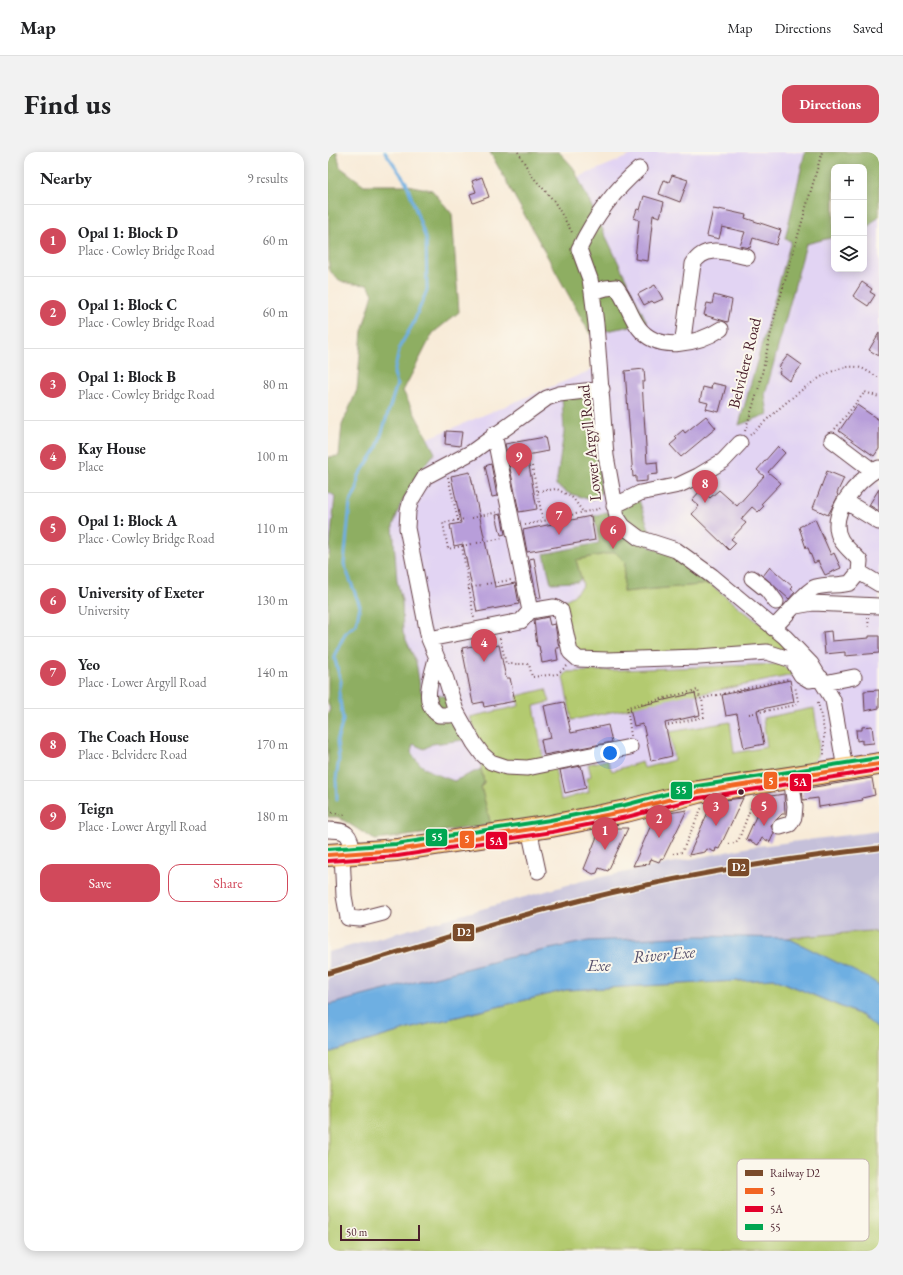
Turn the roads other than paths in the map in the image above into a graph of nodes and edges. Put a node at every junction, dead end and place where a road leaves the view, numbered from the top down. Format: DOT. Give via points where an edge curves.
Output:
graph roads {
  1 [pos="639,169"];
  2 [pos="747,257"];
  3 [pos="592,292"];
  4 [pos="721,329"];
  5 [pos="680,342"];
  6 [pos="602,389"];
  7 [pos="494,434"];
  8 [pos="832,440"];
  9 [pos="740,443"];
  10 [pos="876,470"];
  11 [pos="846,501"];
  12 [pos="614,506"];
  13 [pos="879,522"];
  14 [pos="859,572"];
  15 [pos="752,578"];
  16 [pos="879,584"];
  17 [pos="796,606"];
  18 [pos="873,611"];
  19 [pos="530,612"];
  20 [pos="757,615"];
  21 [pos="773,628"];
  22 [pos="429,639"];
  23 [pos="436,658"];
  24 [pos="854,676"];
  25 [pos="814,679"];
  26 [pos="456,712"];
  27 [pos="630,747"];
  28 [pos="879,764"];
  29 [pos="838,770"];
  30 [pos="791,777"];
  31 [pos="780,827"];
  32 [pos="529,829"];
  33 [pos="328,830"];
  34 [pos="341,854"];
  35 [pos="538,871"];
  36 [pos="383,913"];
  1 -- 3 [label="street, Lower Argyll Road" via="621,184 609,199 579,249"];
  2 -- 5 [label="street" via="715,250 701,254 697,258 693,264 684,339"];
  3 -- 5 [label="street" via="616,287 624,297 638,327 646,335 662,342"];
  3 -- 6 [label="street, Lower Argyll Road"];
  4 -- 5 [label="street" via="702,339"];
  6 -- 7 [label="street" via="559,394 547,398"];
  6 -- 12 [label="street, Lower Argyll Road" via="606,456"];
  7 -- 19 [label="street" via="508,533 523,578"];
  7 -- 22 [label="street" via="472,452 425,477 411,500 408,510 409,545"];
  8 -- 10 [label="street"];
  9 -- 12 [label="street" via="723,461 698,476 679,485 640,493"];
  10 -- 11 [label="street" via="863,478"];
  11 -- 13 [label="street"];
  11 -- 14 [label="street" via="837,526 841,540 860,561"];
  12 -- 20 [label="street, Lower Argyll Road" via="620,521 629,532 639,538 676,550 712,576"];
  14 -- 16 [label="street"];
  14 -- 17 [label="street" via="850,583 814,588 803,596"];
  15 -- 20 [label="street" via="767,590 773,600"];
  17 -- 18 [label="street" via="813,603"];
  17 -- 21 [label="street"];
  19 -- 22 [label="street" via="521,620"];
  19 -- 25 [label="street" via="554,607 560,609 570,652 575,658 607,660 767,652 792,660"];
  20 -- 21 [label="street, Lower Argyll Road"];
  21 -- 25 [label="street, Lower Argyll Road" via="811,664"];
  22 -- 23 [label="street"];
  23 -- 26 [label="street" via="446,679"];
  23 -- 26 [label="street" via="428,691 429,704 439,715"];
  24 -- 25 [label="street"];
  25 -- 29 [label="street, Lower Argyll Road" via="833,700"];
  26 -- 27 [label="street" via="482,754 491,762 506,767 536,767"];
  28 -- 29 [label="highway"];
  29 -- 30 [label="highway"];
  30 -- 31 [label="street" via="795,812 790,824"];
  30 -- 32 [label="highway" via="698,792 592,819"];
  32 -- 34 [label="highway" via="397,850"];
  32 -- 35 [label="street"];
  33 -- 34 [label="street" via="343,830 347,833 350,839"];
  34 -- 36 [label="street" via="348,918 360,919"];
}
